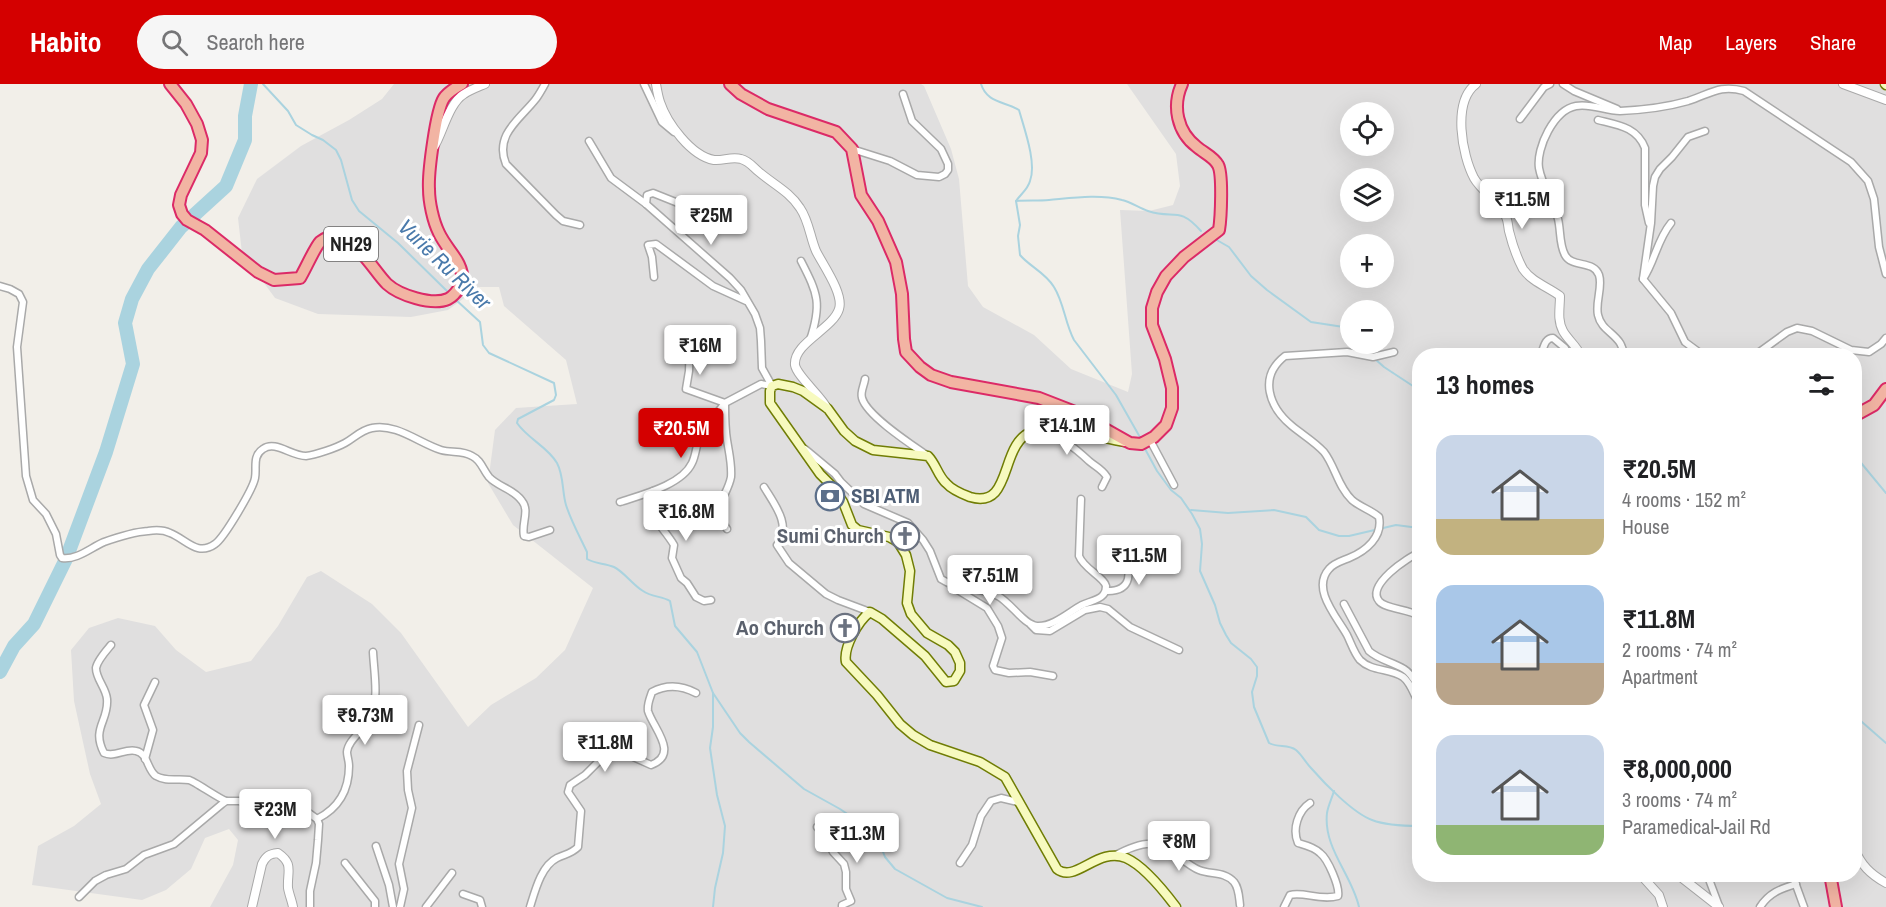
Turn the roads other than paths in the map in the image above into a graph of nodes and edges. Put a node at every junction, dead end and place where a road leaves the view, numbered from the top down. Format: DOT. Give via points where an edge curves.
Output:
graph roads {
  1 [pos="170,84"];
  2 [pos="462,84"];
  3 [pos="485,84"];
  4 [pos="545,84"];
  5 [pos="644,84"];
  6 [pos="656,84"];
  7 [pos="730,84"];
  8 [pos="1182,84"];
  9 [pos="1550,84"];
  10 [pos="1563,84"];
  11 [pos="1843,84"];
  12 [pos="1471,86"];
  13 [pos="903,94"];
  14 [pos="1886,100"];
  15 [pos="1620,111"];
  16 [pos="1520,119"];
  17 [pos="1598,120"];
  18 [pos="1705,131"];
  19 [pos="683,140"];
  20 [pos="589,141"];
  21 [pos="433,149"];
  22 [pos="852,149"];
  23 [pos="726,202"];
  24 [pos="646,204"];
  25 [pos="1671,223"];
  26 [pos="580,225"];
  27 [pos="1650,230"];
  28 [pos="801,261"];
  29 [pos="1886,274"];
  30 [pos="654,277"];
  31 [pos="1643,279"];
  32 [pos="0,286"];
  33 [pos="746,301"];
  34 [pos="1886,338"];
  35 [pos="690,340"];
  36 [pos="810,341"];
  37 [pos="1543,348"];
  38 [pos="1565,348"];
  39 [pos="1577,348"];
  40 [pos="1622,348"];
  41 [pos="1693,348"];
  42 [pos="1765,348"];
  43 [pos="1847,348"];
  44 [pos="1862,351"];
  45 [pos="1340,352"];
  46 [pos="1357,354"];
  47 [pos="1386,354"];
  48 [pos="865,380"];
  49 [pos="772,387"];
  50 [pos="1886,389"];
  51 [pos="725,403"];
  52 [pos="828,410"];
  53 [pos="1862,412"];
  54 [pos="1040,429"];
  55 [pos="1150,440"];
  56 [pos="1130,443"];
  57 [pos="802,447"];
  58 [pos="928,456"];
  59 [pos="1174,485"];
  60 [pos="764,487"];
  61 [pos="1102,487"];
  62 [pos="653,491"];
  63 [pos="1081,500"];
  64 [pos="620,502"];
  65 [pos="727,529"];
  66 [pos="550,530"];
  67 [pos="1125,549"];
  68 [pos="1412,556"];
  69 [pos="946,582"];
  70 [pos="1106,591"];
  71 [pos="711,600"];
  72 [pos="1344,604"];
  73 [pos="870,612"];
  74 [pos="1412,613"];
  75 [pos="1030,624"];
  76 [pos="111,645"];
  77 [pos="1179,650"];
  78 [pos="373,652"];
  79 [pos="1053,675"];
  80 [pos="1412,678"];
  81 [pos="155,682"];
  82 [pos="1412,689"];
  83 [pos="696,693"];
  84 [pos="418,726"];
  85 [pos="145,759"];
  86 [pos="226,801"];
  87 [pos="1018,802"];
  88 [pos="1310,802"];
  89 [pos="317,819"];
  90 [pos="817,827"];
  91 [pos="376,846"];
  92 [pos="1114,856"];
  93 [pos="345,863"];
  94 [pos="960,863"];
  95 [pos="1862,864"];
  96 [pos="452,873"];
  97 [pos="1647,882"];
  98 [pos="1687,882"];
  99 [pos="1710,882"];
  100 [pos="1831,882"];
  101 [pos="1886,883"];
  102 [pos="1796,884"];
  103 [pos="463,894"];
  104 [pos="79,897"];
  105 [pos="291,897"];
  106 [pos="1240,904"];
  107 [pos="252,907"];
  108 [pos="288,907"];
  109 [pos="294,907"];
  110 [pos="310,907"];
  111 [pos="375,907"];
  112 [pos="393,907"];
  113 [pos="400,907"];
  114 [pos="426,907"];
  115 [pos="482,907"];
  116 [pos="530,907"];
  117 [pos="842,907"];
  118 [pos="1176,907"];
  119 [pos="1284,907"];
  120 [pos="1663,907"];
  121 [pos="1719,907"];
  122 [pos="1760,907"];
  123 [pos="1804,907"];
  124 [pos="1836,907"];
  1 -- 21 [label="highway, NH29" via="186,104 202,140 201,153 181,195 182,214 274,280 300,279 320,242 335,238 343,239 365,255 380,277 398,291 420,300 447,300 452,296 463,282 463,270 440,234 433,212 428,188"];
  2 -- 21 [label="highway, NH29" via="444,98 439,109"];
  3 -- 21 [label="street" via="457,100"];
  4 -- 26 [label="street" via="508,131 503,157 556,215"];
  5 -- 19 [label="street" via="662,122"];
  6 -- 19 [label="street" via="665,113"];
  7 -- 22 [label="highway" via="768,109 836,132"];
  8 -- 55 [label="highway" via="1176,111 1181,129 1188,140 1217,164 1222,176 1221,219 1219,230 1184,256 1157,292 1152,325 1173,388 1166,426"];
  9 -- 16 [label="street"];
  10 -- 15 [label="street"];
  11 -- 14 [label="street"];
  12 -- 39 [label="street" via="1461,116 1468,164 1507,217 1512,242 1524,269 1560,296 1558,314 1562,331"];
  13 -- 22 [label="street" via="912,120 941,148 948,164 945,174 917,175"];
  15 -- 29 [label="street" via="1687,101 1719,88 1744,91 1851,162 1868,181"];
  15 -- 40 [label="street" via="1584,105 1563,112 1548,131 1539,155 1539,169 1559,221 1565,255 1591,266 1599,275 1597,313 1604,328"];
  17 -- 27 [label="street" via="1633,131 1645,148"];
  18 -- 27 [label="street" via="1688,137 1659,169 1653,186"];
  19 -- 36 [label="street" via="712,160 747,161 799,206 840,300 836,316"];
  20 -- 24 [label="street" via="610,178"];
  22 -- 56 [label="highway" via="861,195 896,262 904,339 910,358 931,375 951,382 1039,398 1063,407"];
  23 -- 24 [label="street" via="693,209 653,193 646,195"];
  24 -- 33 [label="street" via="730,278"];
  25 -- 31 [label="street" via="1662,234"];
  27 -- 31 [label="street"];
  28 -- 36 [label="street" via="817,296 816,322"];
  30 -- 33 [label="street" via="648,245 651,244 713,286"];
  31 -- 41 [label="street" via="1671,313 1685,342"];
  32 -- 66 [label="street" via="19,294 23,302 17,347 26,476 33,500 56,534 62,558 73,558 118,537 149,531 167,531 196,549 206,549 222,537 250,490 255,462 265,447 271,445 306,456 378,427 472,456 488,477 522,500 526,508 524,536"];
  33 -- 49 [label="street" via="759,328 762,368"];
  34 -- 44 [label="street" via="1869,352"];
  35 -- 51 [label="street" via="686,389"];
  36 -- 52 [label="street" via="799,350 796,366"];
  37 -- 38 [label="street" via="1553,338"];
  42 -- 43 [label="street" via="1797,328"];
  45 -- 82 [label="street" via="1285,356 1274,368 1269,390 1278,412 1329,459 1352,501 1379,517 1372,545 1331,566 1325,573 1323,592 1359,658 1371,667 1404,677"];
  46 -- 47 [label="street"];
  48 -- 58 [label="street" via="861,392 866,407"];
  49 -- 51 [label="street" via="761,384"];
  49 -- 52 [label="main road" via="784,384 803,391"];
  49 -- 57 [label="main road" via="770,403"];
  50 -- 53 [label="highway" via="1874,405"];
  51 -- 62 [label="street" via="703,430 692,464 673,481"];
  51 -- 65 [label="street" via="730,479 718,507"];
  52 -- 58 [label="main road" via="855,441 873,450"];
  54 -- 56 [label="main road" via="1065,429"];
  54 -- 58 [label="main road" via="1021,437 1001,486 985,498 968,496 945,483"];
  54 -- 61 [label="street" via="1067,442 1098,466 1107,477"];
  55 -- 56 [label="highway"];
  55 -- 59 [label="street"];
  57 -- 69 [label="street" via="864,504 908,523 923,540"];
  57 -- 73 [label="main road" via="843,502 852,525 898,542 910,571 907,603 911,614 927,633 955,652 960,671 954,681 944,680 925,656"];
  60 -- 73 [label="street" via="780,513 783,534 777,545 789,563 832,598"];
  62 -- 64 [label="street"];
  62 -- 71 [label="street" via="651,508 674,545 672,558 678,573 696,597"];
  63 -- 70 [label="street" via="1079,556 1106,585"];
  67 -- 70 [label="street" via="1128,581 1119,589"];
  68 -- 74 [label="street" via="1385,578 1376,595 1384,604"];
  69 -- 75 [label="street" via="999,597"];
  69 -- 79 [label="street" via="992,615 1002,638 995,670"];
  70 -- 75 [label="street" via="1047,625"];
  72 -- 80 [label="street" via="1369,651 1402,668"];
  73 -- 87 [label="main road" via="845,649 846,662 900,724 930,745 996,771 1005,777"];
  75 -- 77 [label="street" via="1036,630 1050,631 1085,610 1100,607 1130,627"];
  76 -- 85 [label="street" via="96,670 107,699 100,742 107,755 138,751"];
  78 -- 89 [label="street" via="372,716 347,752 345,793 333,809"];
  81 -- 85 [label="street" via="144,705 153,730"];
  83 -- 116 [label="street" via="676,686 652,692 648,711 663,740 664,752 657,763 651,765 631,756 609,756 570,784 568,792 581,811 578,847 549,863"];
  84 -- 113 [label="street" via="407,771 412,808 399,864 404,889"];
  85 -- 86 [label="street" via="156,776 194,782"];
  86 -- 89 [label="street" via="295,809"];
  86 -- 104 [label="street" via="174,844 101,878"];
  87 -- 92 [label="main road" via="1061,872 1076,871 1096,859"];
  87 -- 94 [label="street" via="1001,798 991,801"];
  88 -- 119 [label="street" via="1300,814 1296,838 1298,843 1324,857 1339,892 1331,898 1295,893"];
  89 -- 110 [label="street"];
  90 -- 117 [label="street" via="846,868 846,889 851,901"];
  91 -- 112 [label="street"];
  92 -- 106 [label="street" via="1139,846 1162,846 1199,870 1222,874 1235,883"];
  92 -- 118 [label="main road" via="1135,863"];
  93 -- 111 [label="street" via="375,901"];
  95 -- 101 [label="street"];
  96 -- 114 [label="street"];
  97 -- 120 [label="street" via="1659,895"];
  98 -- 121 [label="street"];
  99 -- 121 [label="street"];
  100 -- 124 [label="highway"];
  102 -- 122 [label="street" via="1775,891"];
  102 -- 123 [label="street"];
  103 -- 115 [label="street" via="480,900"];
  105 -- 107 [label="street" via="286,858 270,854 262,864"];
  105 -- 108 [label="street"];
  105 -- 109 [label="street"];
}
